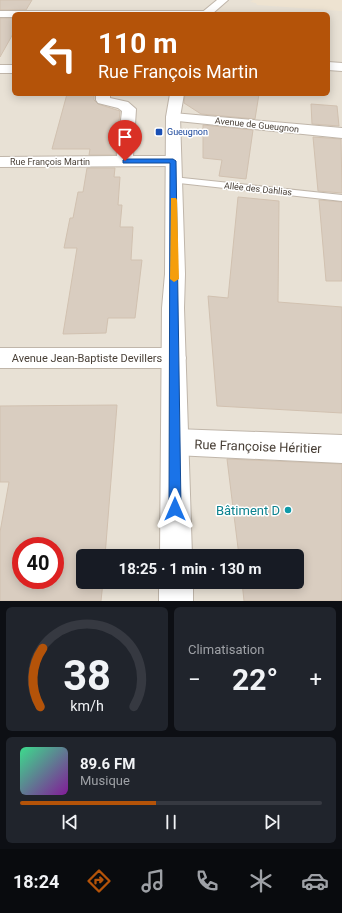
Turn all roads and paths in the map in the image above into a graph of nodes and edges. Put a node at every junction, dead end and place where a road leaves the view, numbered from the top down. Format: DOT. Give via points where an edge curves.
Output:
graph roads {
  1 [pos="223,0"];
  2 [pos="39,4"];
  3 [pos="31,12"];
  4 [pos="62,12"];
  5 [pos="166,12"];
  6 [pos="208,12"];
  7 [pos="0,14"];
  8 [pos="12,14"];
  9 [pos="330,66"];
  10 [pos="342,67"];
  11 [pos="0,69"];
  12 [pos="12,69"];
  13 [pos="103,96"];
  14 [pos="177,96"];
  15 [pos="173,117"];
  16 [pos="342,133"];
  17 [pos="125,161"];
  18 [pos="0,162"];
  19 [pos="173,171"];
  20 [pos="342,198"];
  21 [pos="0,358"];
  22 [pos="174,358"];
  23 [pos="175,442"];
  24 [pos="342,449"];
  25 [pos="176,549"];
  26 [pos="176,589"];
  27 [pos="176,601"];
  1 -- 6 [label="street"];
  2 -- 3 [label="street"];
  4 -- 5 [label="street"];
  7 -- 8 [label="street"];
  9 -- 10 [label="street"];
  11 -- 12 [label="street"];
  13 -- 17 [label="street" via="103,100 129,109"];
  14 -- 15 [label="street"];
  15 -- 16 [label="street, Avenue de Gueugnon"];
  15 -- 19 [label="street"];
  17 -- 18 [label="street, Rue François Martin"];
  17 -- 19 [label="street, Rue François Martin"];
  19 -- 20 [label="lane, Allée des Dahlias"];
  19 -- 22 [label="street"];
  21 -- 22 [label="street, Avenue Jean-Baptiste Devillers"];
  22 -- 23 [label="street"];
  23 -- 24 [label="street, Rue Françoise Héritier"];
  23 -- 25 [label="street"];
  26 -- 27 [label="street"];
}
